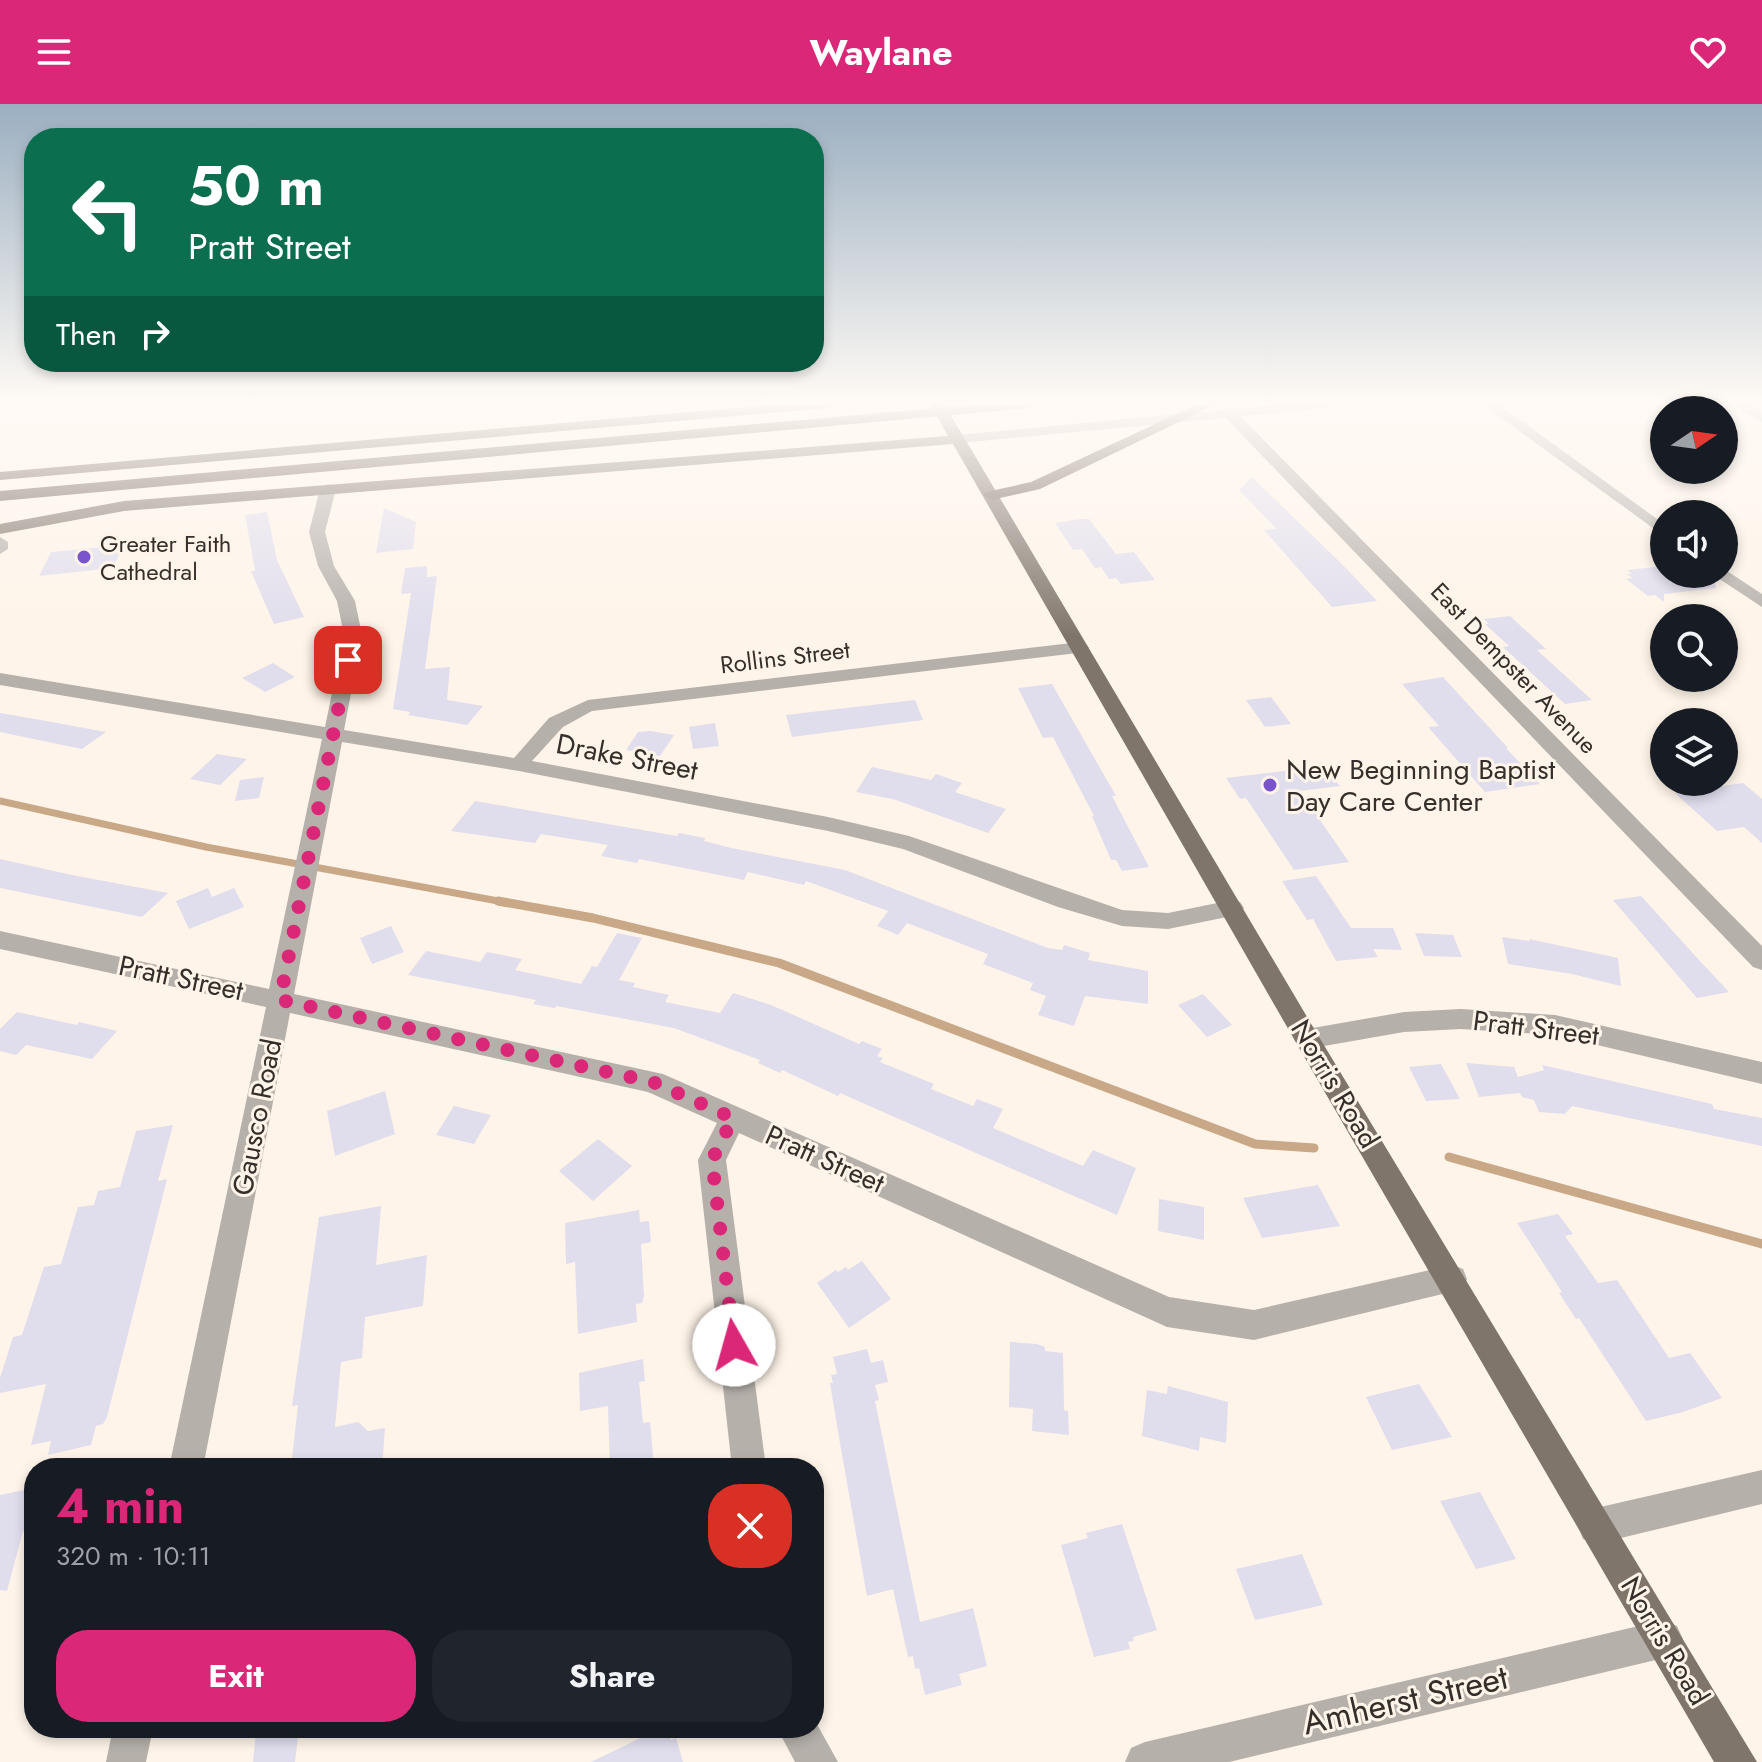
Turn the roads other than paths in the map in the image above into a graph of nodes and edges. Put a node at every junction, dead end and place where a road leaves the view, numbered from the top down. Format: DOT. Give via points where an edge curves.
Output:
graph roads {
  1 [pos="164,481"];
  2 [pos="413,481"];
  3 [pos="983,481"];
  4 [pos="1045,481"];
  5 [pos="1295,481"];
  6 [pos="1596,481"];
  7 [pos="328,489"];
  8 [pos="991,495"];
  9 [pos="0,496"];
  10 [pos="1650,521"];
  11 [pos="0,529"];
  12 [pos="0,542"];
  13 [pos="0,549"];
  14 [pos="1738,584"];
  15 [pos="1762,602"];
  16 [pos="1080,648"];
  17 [pos="0,679"];
  18 [pos="333,736"];
  19 [pos="519,765"];
  20 [pos="1232,908"];
  21 [pos="0,940"];
  22 [pos="1762,961"];
  23 [pos="280,1000"];
  24 [pos="1307,1039"];
  25 [pos="1762,1073"];
  26 [pos="733,1118"];
  27 [pos="1452,1279"];
  28 [pos="188,1458"];
  29 [pos="748,1458"];
  30 [pos="1762,1487"];
  31 [pos="1596,1526"];
  32 [pos="1664,1639"];
  33 [pos="131,1738"];
  34 [pos="803,1738"];
  35 [pos="126,1762"];
  36 [pos="818,1762"];
  37 [pos="1145,1762"];
  38 [pos="1737,1762"];
  1 -- 9 [label="highway"];
  2 -- 7 [label="main road"];
  3 -- 8 [label="main road, Norris Road"];
  4 -- 8 [label="highway"];
  5 -- 22 [label="street, East Dempster Avenue"];
  6 -- 10 [label="street"];
  7 -- 11 [label="main road" via="124,506"];
  7 -- 18 [label="street, Gausco Road" via="317,532 326,566 346,601 353,635"];
  8 -- 16 [label="main road, Norris Road"];
  12 -- 13 [label="street"];
  14 -- 15 [label="street"];
  16 -- 19 [label="street, Rollins Street" via="588,706 546,728"];
  16 -- 20 [label="main road, Norris Road"];
  17 -- 18 [label="street, Drake Street"];
  18 -- 19 [label="street, Drake Street"];
  18 -- 23 [label="street, Gausco Road"];
  19 -- 20 [label="street, Drake Street" via="909,843 1122,918 1168,921"];
  20 -- 24 [label="main road, Norris Road"];
  21 -- 23 [label="street, Pratt Street"];
  23 -- 26 [label="street, Pratt Street" via="653,1082"];
  23 -- 28 [label="street, Gausco Road"];
  24 -- 25 [label="street, Pratt Street" via="1404,1022 1539,1024"];
  24 -- 27 [label="main road, Norris Road"];
  26 -- 27 [label="street, Pratt Street" via="1167,1312 1254,1325"];
  26 -- 29 [label="street" via="712,1160"];
  27 -- 31 [label="main road, Norris Road"];
  30 -- 31 [label="street"];
  31 -- 32 [label="main road, Norris Road"];
  32 -- 37 [label="street, Amherst Street"];
  32 -- 38 [label="main road, Norris Road"];
  33 -- 35 [label="street"];
  34 -- 36 [label="street"];
}
